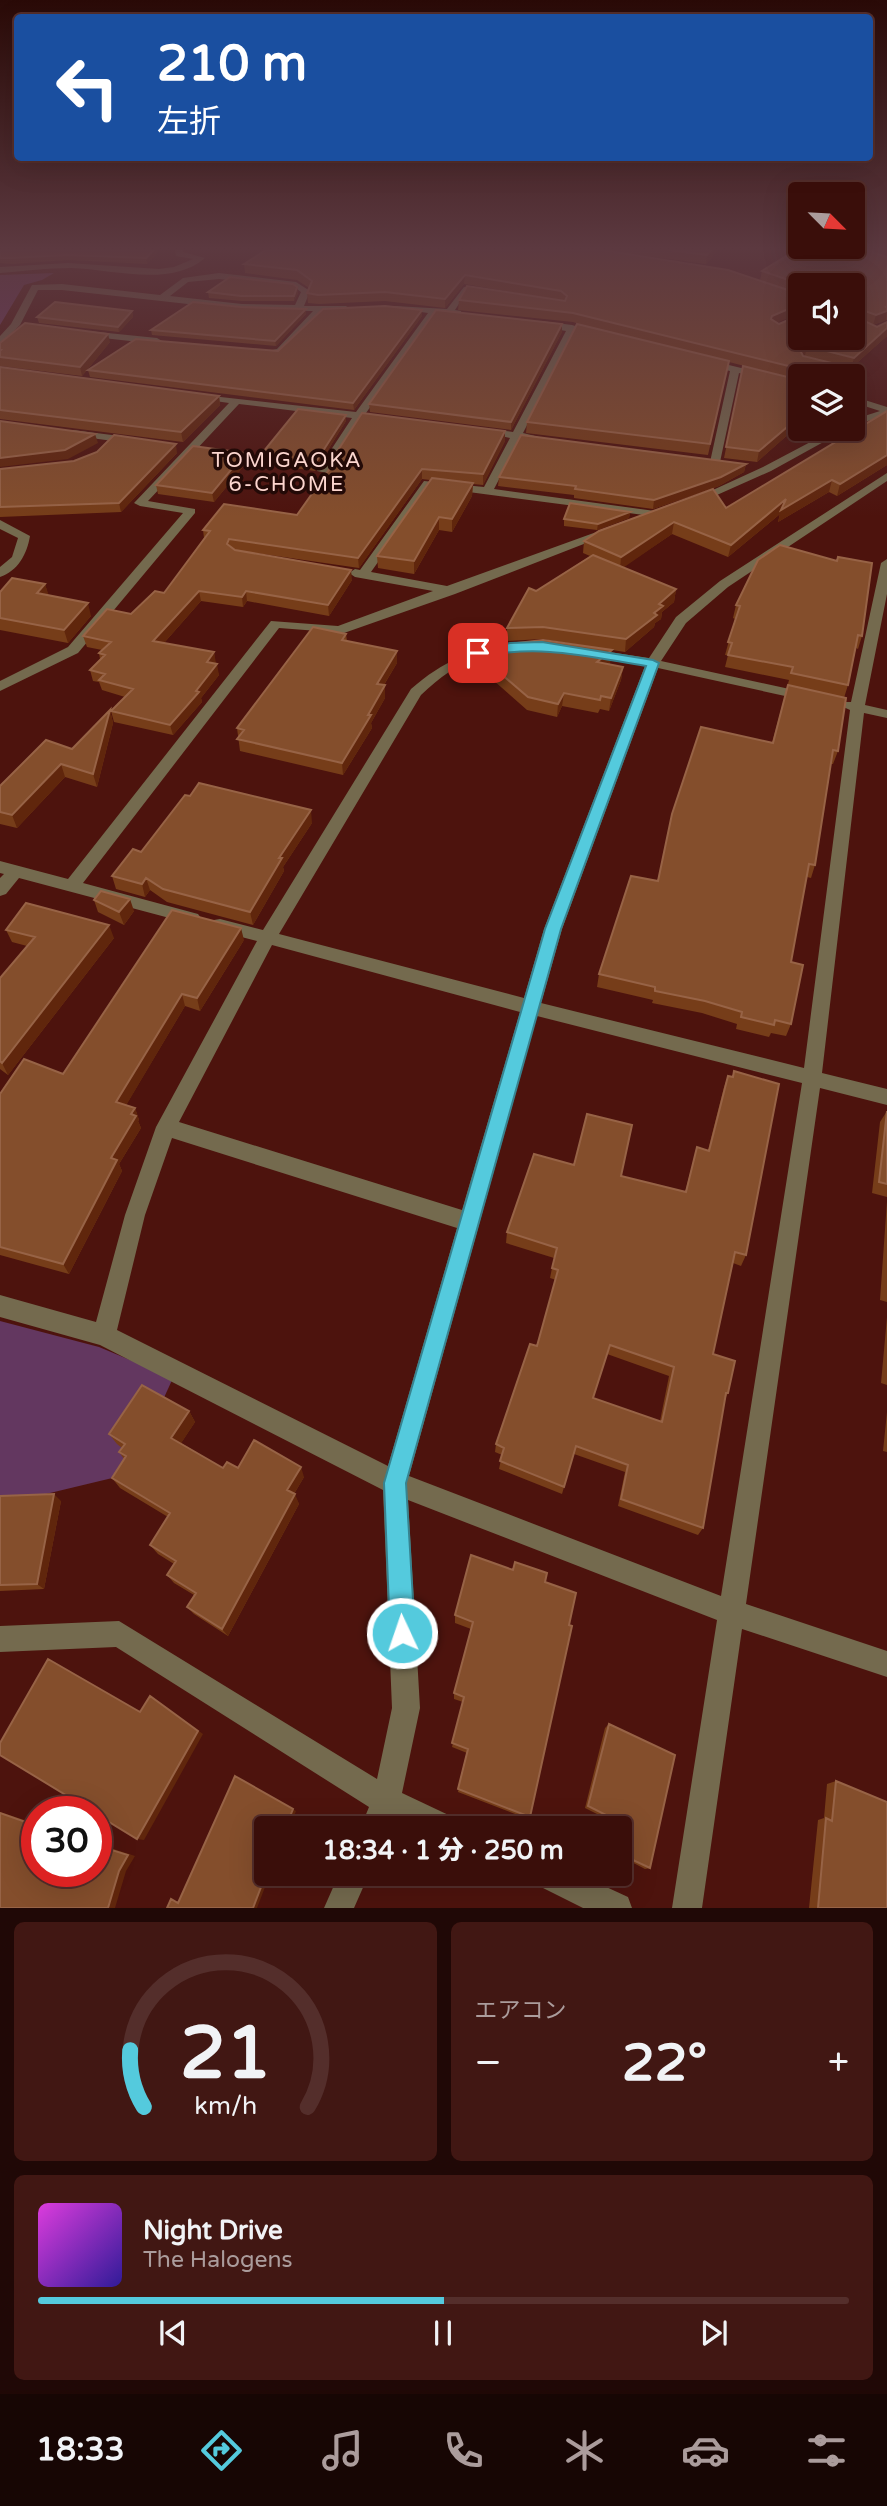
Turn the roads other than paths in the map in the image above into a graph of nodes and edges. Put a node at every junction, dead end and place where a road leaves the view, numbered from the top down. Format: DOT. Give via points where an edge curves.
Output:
graph roads {
  1 [pos="142,339"];
  2 [pos="291,339"];
  3 [pos="415,339"];
  4 [pos="566,339"];
  5 [pos="172,342"];
  6 [pos="265,350"];
  7 [pos="698,360"];
  8 [pos="735,370"];
  9 [pos="788,382"];
  10 [pos="184,394"];
  11 [pos="236,401"];
  12 [pos="865,404"];
  13 [pos="887,411"];
  14 [pos="359,415"];
  15 [pos="865,419"];
  16 [pos="399,420"];
  17 [pos="465,429"];
  18 [pos="63,432"];
  19 [pos="518,436"];
  20 [pos="113,438"];
  21 [pos="558,441"];
  22 [pos="820,441"];
  23 [pos="152,443"];
  24 [pos="104,447"];
  25 [pos="702,460"];
  26 [pos="715,462"];
  27 [pos="728,464"];
  28 [pos="741,466"];
  29 [pos="767,469"];
  30 [pos="323,471"];
  31 [pos="887,476"];
  32 [pos="878,490"];
  33 [pos="487,492"];
  34 [pos="666,511"];
  35 [pos="0,524"];
  36 [pos="887,563"];
  37 [pos="338,570"];
  38 [pos="0,573"];
  39 [pos="364,574"];
  40 [pos="451,591"];
  41 [pos="531,646"];
  42 [pos="579,652"];
  43 [pos="653,663"];
  44 [pos="0,687"];
  45 [pos="857,708"];
  46 [pos="887,714"];
  47 [pos="7,869"];
  48 [pos="71,887"];
  49 [pos="0,890"];
  50 [pos="268,937"];
  51 [pos="530,1007"];
  52 [pos="812,1078"];
  53 [pos="887,1097"];
  54 [pos="166,1127"];
  55 [pos="470,1222"];
  56 [pos="0,1306"];
  57 [pos="104,1335"];
  58 [pos="395,1483"];
  59 [pos="732,1613"];
  60 [pos="0,1639"];
  61 [pos="887,1664"];
  62 [pos="386,1801"];
  63 [pos="380,1816"];
  64 [pos="419,1816"];
  65 [pos="349,1886"];
  66 [pos="570,1886"];
  67 [pos="339,1908"];
  68 [pos="617,1908"];
  69 [pos="687,1908"];
  1 -- 5 [label="street"];
  2 -- 6 [label="street" via="278,352"];
  3 -- 14 [label="street"];
  4 -- 19 [label="street"];
  7 -- 8 [label="street"];
  8 -- 9 [label="street"];
  8 -- 26 [label="street"];
  10 -- 11 [label="street"];
  11 -- 14 [label="street"];
  11 -- 44 [label="street" via="185,448 140,503 191,511 73,650"];
  12 -- 13 [label="street"];
  13 -- 15 [label="street"];
  14 -- 16 [label="street"];
  14 -- 30 [label="street"];
  17 -- 19 [label="street"];
  18 -- 20 [label="street"];
  19 -- 21 [label="street"];
  19 -- 33 [label="street"];
  20 -- 23 [label="street"];
  20 -- 24 [label="street"];
  22 -- 29 [label="street"];
  25 -- 26 [label="street"];
  26 -- 27 [label="street"];
  28 -- 29 [label="street"];
  29 -- 34 [label="street"];
  31 -- 32 [label="street"];
  32 -- 43 [label="street" via="724,584 681,620"];
  33 -- 34 [label="street"];
  33 -- 39 [label="street" via="428,484"];
  34 -- 40 [label="street"];
  35 -- 38 [label="street" via="24,536 13,565"];
  36 -- 45 [label="street"];
  37 -- 39 [label="street"];
  39 -- 40 [label="street"];
  40 -- 48 [label="street" via="339,630 276,624"];
  41 -- 50 [label="street" via="478,653 439,671 416,692"];
  42 -- 43 [label="street"];
  43 -- 45 [label="street"];
  43 -- 51 [label="street" via="553,929"];
  45 -- 46 [label="street"];
  45 -- 52 [label="street"];
  47 -- 48 [label="street"];
  47 -- 49 [label="street"];
  48 -- 50 [label="street"];
  50 -- 51 [label="street"];
  50 -- 54 [label="street"];
  51 -- 52 [label="street"];
  51 -- 55 [label="street"];
  52 -- 53 [label="street"];
  52 -- 59 [label="street"];
  54 -- 55 [label="street"];
  54 -- 57 [label="street" via="135,1215"];
  55 -- 58 [label="street"];
  56 -- 57 [label="street"];
  57 -- 58 [label="street"];
  58 -- 59 [label="street"];
  58 -- 62 [label="street" via="406,1708"];
  59 -- 61 [label="street"];
  59 -- 69 [label="street"];
  60 -- 62 [label="street" via="119,1634"];
  62 -- 63 [label="street"];
  62 -- 64 [label="street"];
  65 -- 67 [label="street"];
  66 -- 68 [label="street"];
}
